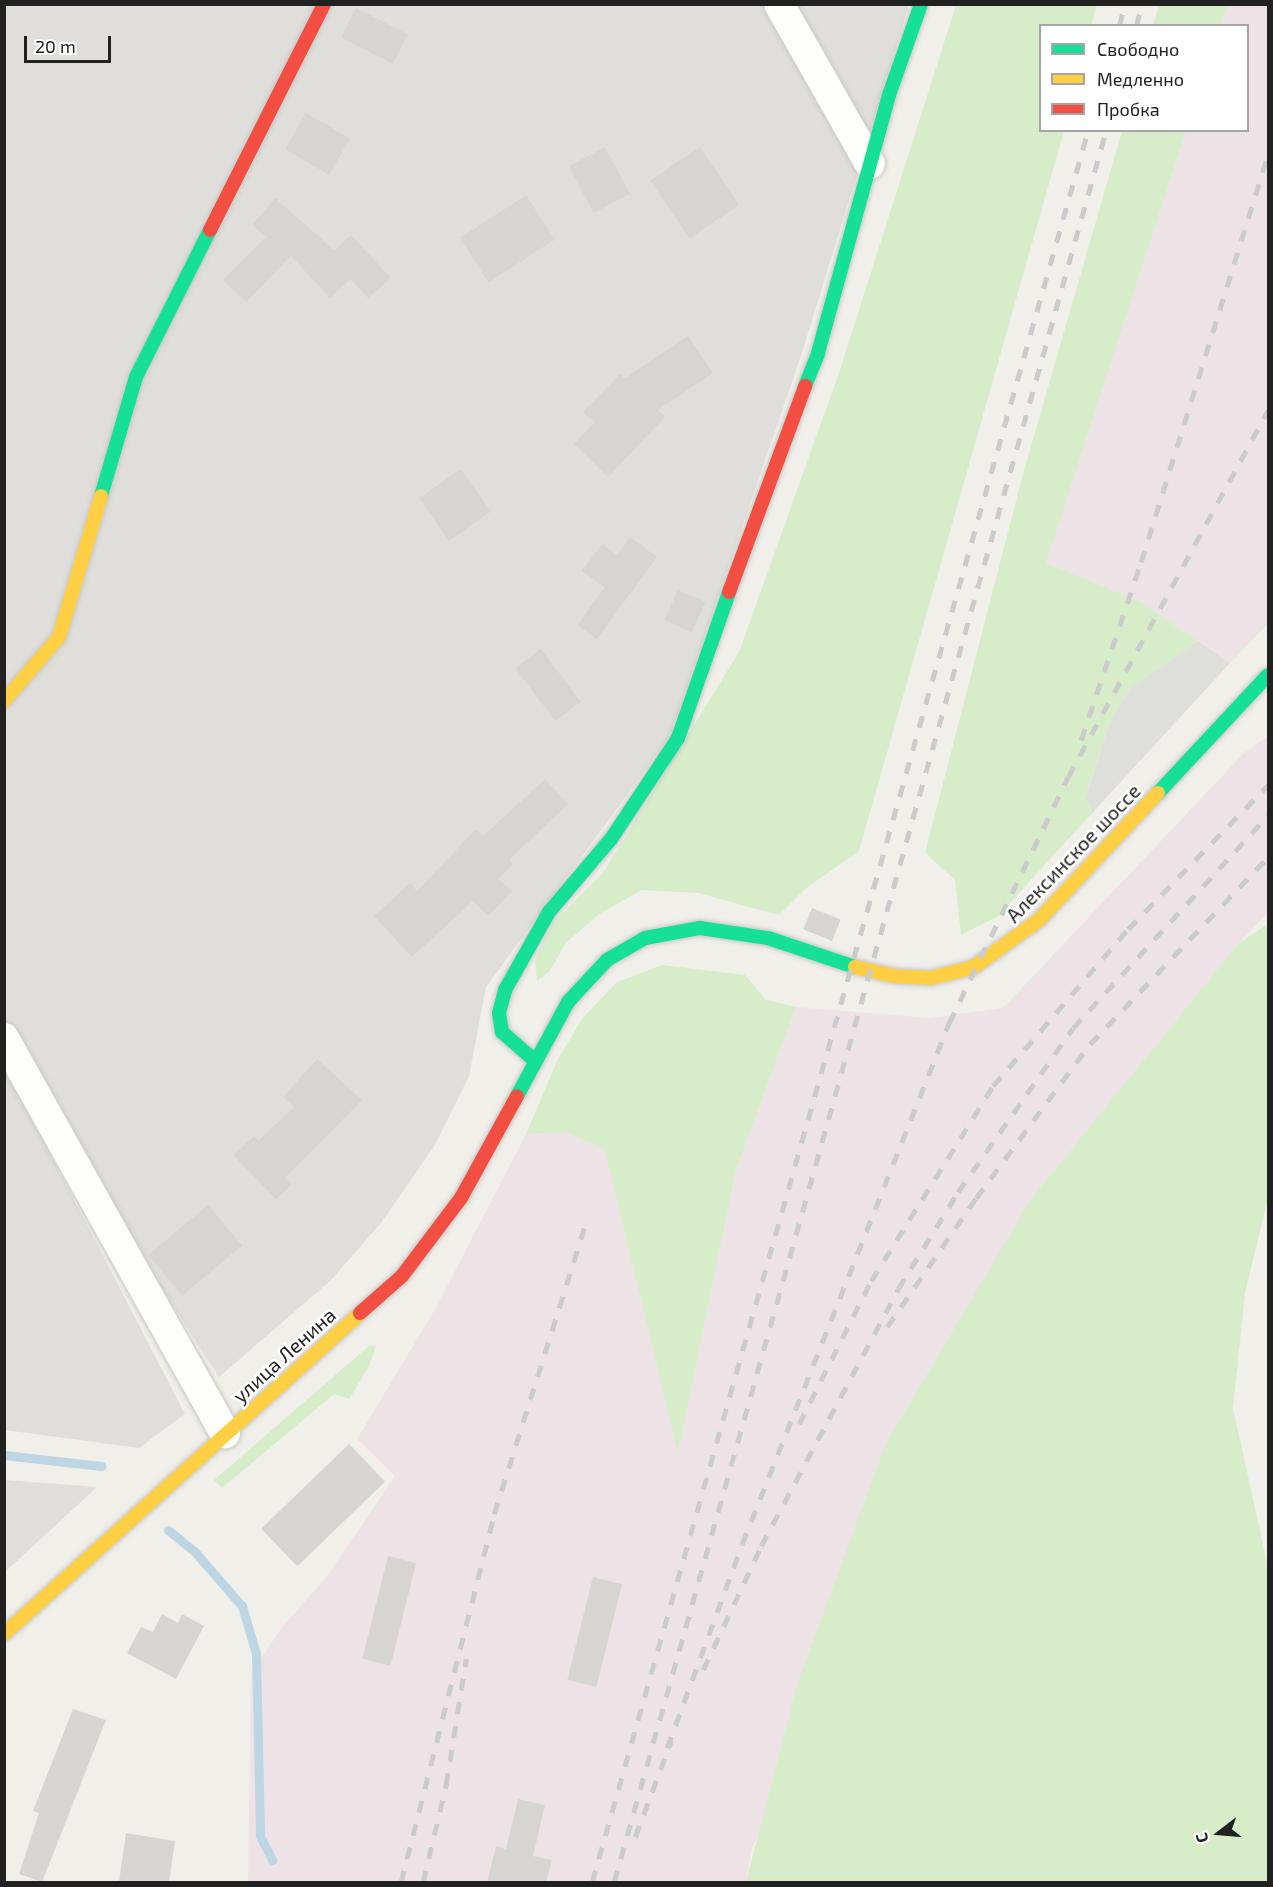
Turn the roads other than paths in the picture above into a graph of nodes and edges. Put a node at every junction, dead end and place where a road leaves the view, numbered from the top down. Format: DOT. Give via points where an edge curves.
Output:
graph roads {
  1 [pos="324,4"];
  2 [pos="779,4"];
  3 [pos="921,4"];
  4 [pos="870,164"];
  5 [pos="1269,675"];
  6 [pos="4,701"];
  7 [pos="4,1038"];
  8 [pos="534,1060"];
  9 [pos="225,1434"];
  10 [pos="4,1634"];
  1 -- 6 [label="street" via="136,377 59,637"];
  2 -- 4 [label="street"];
  3 -- 4 [label="street"];
  4 -- 8 [label="street" via="818,353 678,738 618,830 549,912 505,990 499,1014 502,1032"];
  5 -- 8 [label="street, Алексинское шоссе" via="1039,920 988,960 954,974 908,978 849,966 768,938 715,929 680,929 636,942 600,965 568,1002"];
  7 -- 9 [label="street"];
  8 -- 9 [label="street, улица Ленина" via="479,1168 423,1252 402,1276"];
  9 -- 10 [label="street, улица Ленина"];
}
